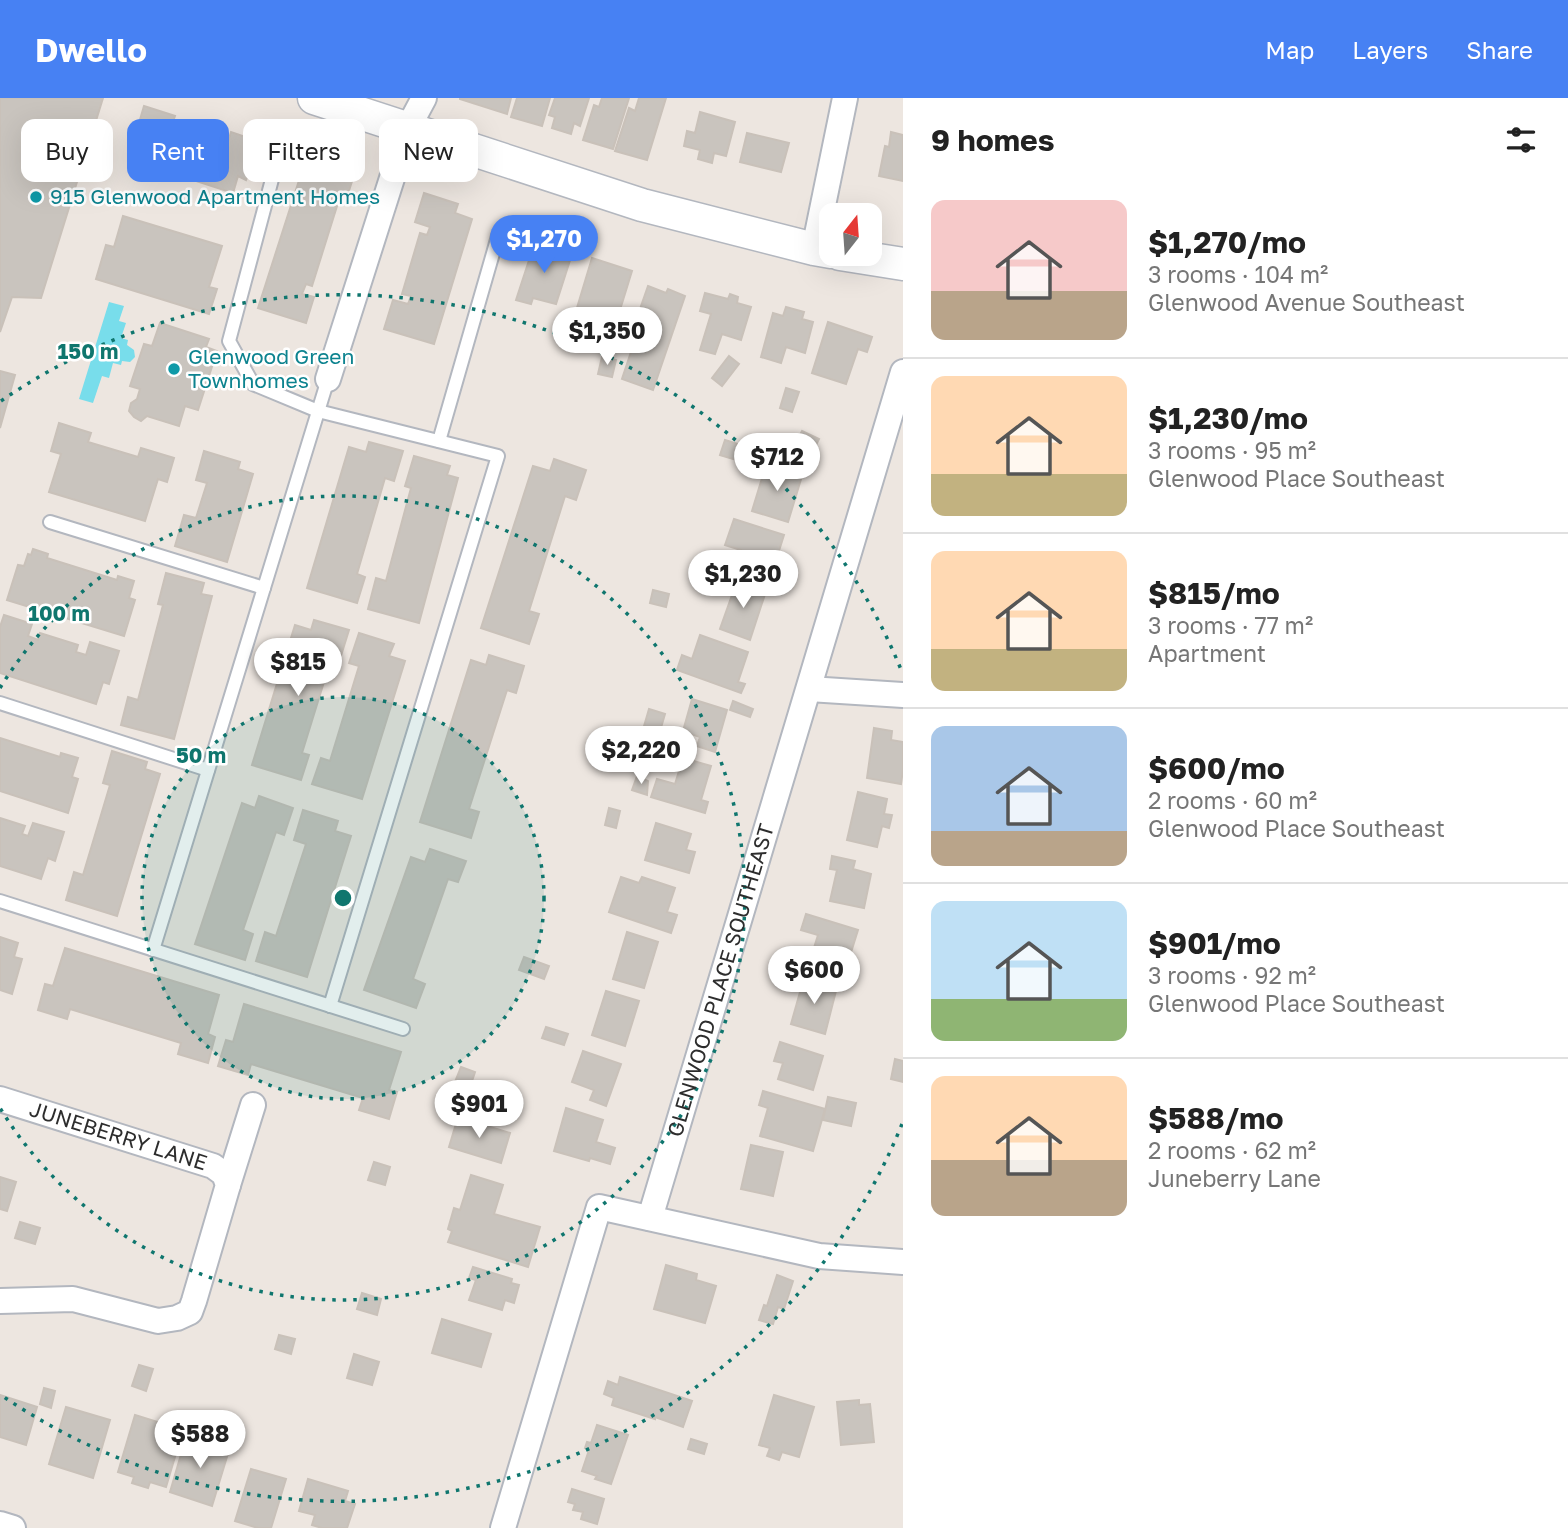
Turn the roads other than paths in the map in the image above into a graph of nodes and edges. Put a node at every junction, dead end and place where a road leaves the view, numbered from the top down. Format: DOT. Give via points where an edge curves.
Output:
graph roads {
  1 [pos="314,98"];
  2 [pos="424,98"];
  3 [pos="845,98"];
  4 [pos="380,119"];
  5 [pos="413,119"];
  6 [pos="478,151"];
  7 [pos="271,182"];
  8 [pos="391,182"];
  9 [pos="833,203"];
  10 [pos="498,236"];
  11 [pos="819,250"];
  12 [pos="882,261"];
  13 [pos="903,264"];
  14 [pos="903,372"];
  15 [pos="328,379"];
  16 [pos="318,411"];
  17 [pos="439,441"];
  18 [pos="50,522"];
  19 [pos="264,588"];
  20 [pos="809,689"];
  21 [pos="903,695"];
  22 [pos="0,703"];
  23 [pos="208,770"];
  24 [pos="0,901"];
  25 [pos="153,950"];
  26 [pos="330,1006"];
  27 [pos="403,1029"];
  28 [pos="0,1099"];
  29 [pos="253,1105"];
  30 [pos="229,1185"];
  31 [pos="650,1218"];
  32 [pos="903,1262"];
  33 [pos="0,1301"];
  34 [pos="0,1524"];
  35 [pos="13,1528"];
  36 [pos="503,1528"];
  1 -- 4 [label="street"];
  2 -- 5 [label="street"];
  3 -- 9 [label="street"];
  6 -- 11 [label="street" via="642,205"];
  7 -- 16 [label="lane" via="229,341 253,384"];
  8 -- 15 [label="street"];
  10 -- 17 [label="lane"];
  12 -- 13 [label="street"];
  14 -- 20 [label="street, GLENWOOD PLACE SOUTHEAST"];
  15 -- 16 [label="lane"];
  16 -- 17 [label="lane"];
  16 -- 19 [label="lane"];
  17 -- 26 [label="lane" via="498,456"];
  18 -- 19 [label="lane"];
  19 -- 23 [label="lane"];
  20 -- 21 [label="street"];
  20 -- 31 [label="street, GLENWOOD PLACE SOUTHEAST"];
  22 -- 23 [label="lane"];
  23 -- 25 [label="lane"];
  24 -- 25 [label="lane"];
  25 -- 26 [label="lane"];
  26 -- 27 [label="lane"];
  28 -- 30 [label="street, JUNEBERRY LANE" via="213,1166"];
  29 -- 30 [label="street, JUNEBERRY LANE"];
  30 -- 33 [label="street, JUNEBERRY LANE" via="190,1312 158,1321 73,1299"];
  31 -- 32 [label="street" via="819,1256"];
  31 -- 36 [label="street" via="599,1207"];
  34 -- 35 [label="street"];
}
